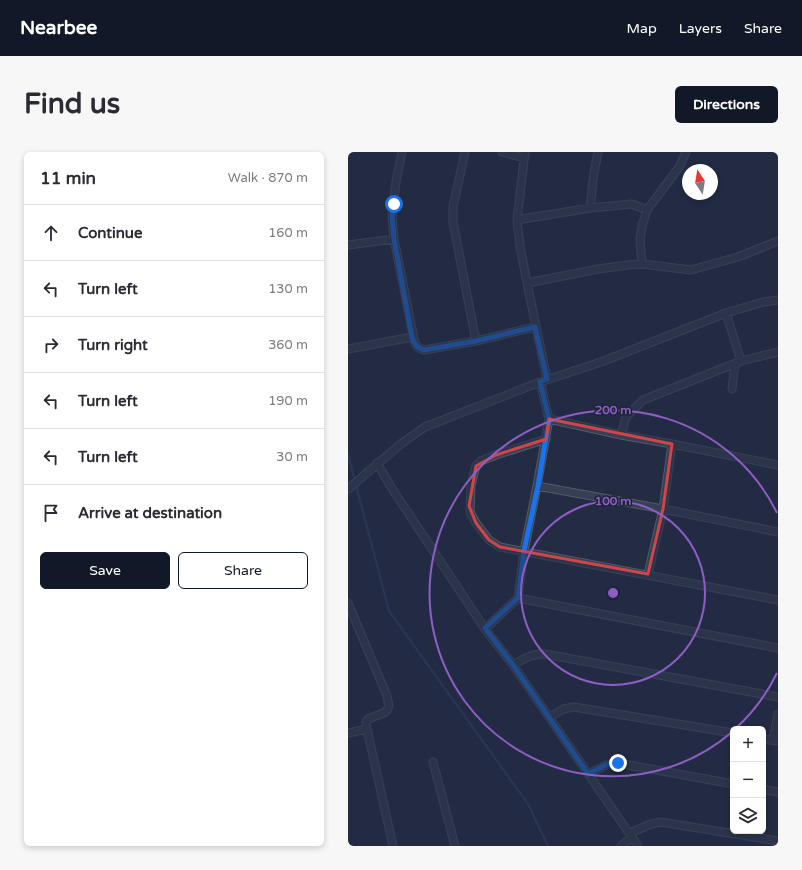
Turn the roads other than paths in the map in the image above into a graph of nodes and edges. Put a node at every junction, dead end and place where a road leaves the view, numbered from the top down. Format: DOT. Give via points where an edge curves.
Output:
graph roads {
  1 [pos="402,152"];
  2 [pos="465,152"];
  3 [pos="502,152"];
  4 [pos="598,152"];
  5 [pos="686,152"];
  6 [pos="525,155"];
  7 [pos="590,208"];
  8 [pos="647,210"];
  9 [pos="517,220"];
  10 [pos="394,239"];
  11 [pos="778,242"];
  12 [pos="348,245"];
  13 [pos="642,264"];
  14 [pos="527,283"];
  15 [pos="778,300"];
  16 [pos="726,313"];
  17 [pos="535,327"];
  18 [pos="412,337"];
  19 [pos="476,341"];
  20 [pos="348,348"];
  21 [pos="778,352"];
  22 [pos="738,363"];
  23 [pos="544,380"];
  24 [pos="732,389"];
  25 [pos="549,419"];
  26 [pos="621,435"];
  27 [pos="546,439"];
  28 [pos="672,444"];
  29 [pos="377,463"];
  30 [pos="778,465"];
  31 [pos="538,486"];
  32 [pos="350,487"];
  33 [pos="663,509"];
  34 [pos="778,532"];
  35 [pos="524,551"];
  36 [pos="648,574"];
  37 [pos="518,598"];
  38 [pos="778,600"];
  39 [pos="348,603"];
  40 [pos="485,628"];
  41 [pos="778,648"];
  42 [pos="513,665"];
  43 [pos="778,698"];
  44 [pos="778,714"];
  45 [pos="550,717"];
  46 [pos="367,729"];
  47 [pos="348,733"];
  48 [pos="730,733"];
  49 [pos="766,739"];
  50 [pos="776,741"];
  51 [pos="433,762"];
  52 [pos="588,774"];
  53 [pos="730,783"];
  54 [pos="766,790"];
  55 [pos="778,792"];
  56 [pos="631,835"];
  57 [pos="778,841"];
  58 [pos="393,846"];
  59 [pos="455,846"];
  60 [pos="622,846"];
  61 [pos="638,846"];
  1 -- 10 [label="street" via="392,217"];
  2 -- 19 [label="street" via="453,207 453,222"];
  3 -- 6 [label="street"];
  4 -- 7 [label="street"];
  5 -- 8 [label="street" via="680,166"];
  6 -- 9 [label="street"];
  7 -- 8 [label="street" via="632,204"];
  7 -- 9 [label="street"];
  8 -- 13 [label="street" via="640,239"];
  9 -- 14 [label="street"];
  10 -- 12 [label="street"];
  10 -- 18 [label="street"];
  11 -- 13 [label="street" via="738,257 690,270"];
  13 -- 14 [label="street" via="598,269"];
  14 -- 17 [label="street"];
  15 -- 16 [label="street"];
  16 -- 22 [label="street"];
  16 -- 23 [label="street" via="601,362"];
  17 -- 19 [label="street"];
  17 -- 23 [label="street"];
  18 -- 19 [label="street" via="414,344 424,350"];
  18 -- 20 [label="street"];
  21 -- 22 [label="street"];
  22 -- 24 [label="street"];
  22 -- 26 [label="street" via="642,400 626,417"];
  23 -- 25 [label="street"];
  23 -- 29 [label="street" via="425,427"];
  25 -- 26 [label="street"];
  25 -- 27 [label="street"];
  26 -- 28 [label="street"];
  27 -- 31 [label="street"];
  27 -- 35 [label="street" via="481,461 476,466 471,485 470,512 489,540 500,547"];
  28 -- 30 [label="street"];
  28 -- 33 [label="street"];
  29 -- 32 [label="street"];
  29 -- 40 [label="street"];
  31 -- 33 [label="street"];
  31 -- 35 [label="street"];
  33 -- 34 [label="street"];
  33 -- 36 [label="street"];
  35 -- 36 [label="street"];
  35 -- 37 [label="street"];
  36 -- 38 [label="street"];
  37 -- 40 [label="street"];
  37 -- 41 [label="street"];
  39 -- 46 [label="street" via="389,706 386,712 368,719"];
  40 -- 42 [label="street"];
  42 -- 43 [label="street" via="537,653"];
  42 -- 45 [label="street"];
  44 -- 50 [label="street"];
  45 -- 48 [label="street" via="563,709 574,707"];
  45 -- 52 [label="street"];
  46 -- 47 [label="street"];
  46 -- 58 [label="street"];
  49 -- 50 [label="street"];
  51 -- 59 [label="street"];
  52 -- 53 [label="street" via="608,764 618,763"];
  52 -- 56 [label="street"];
  54 -- 55 [label="street"];
  56 -- 57 [label="street" via="651,824 661,822"];
  56 -- 60 [label="street"];
  56 -- 61 [label="street"];
}
